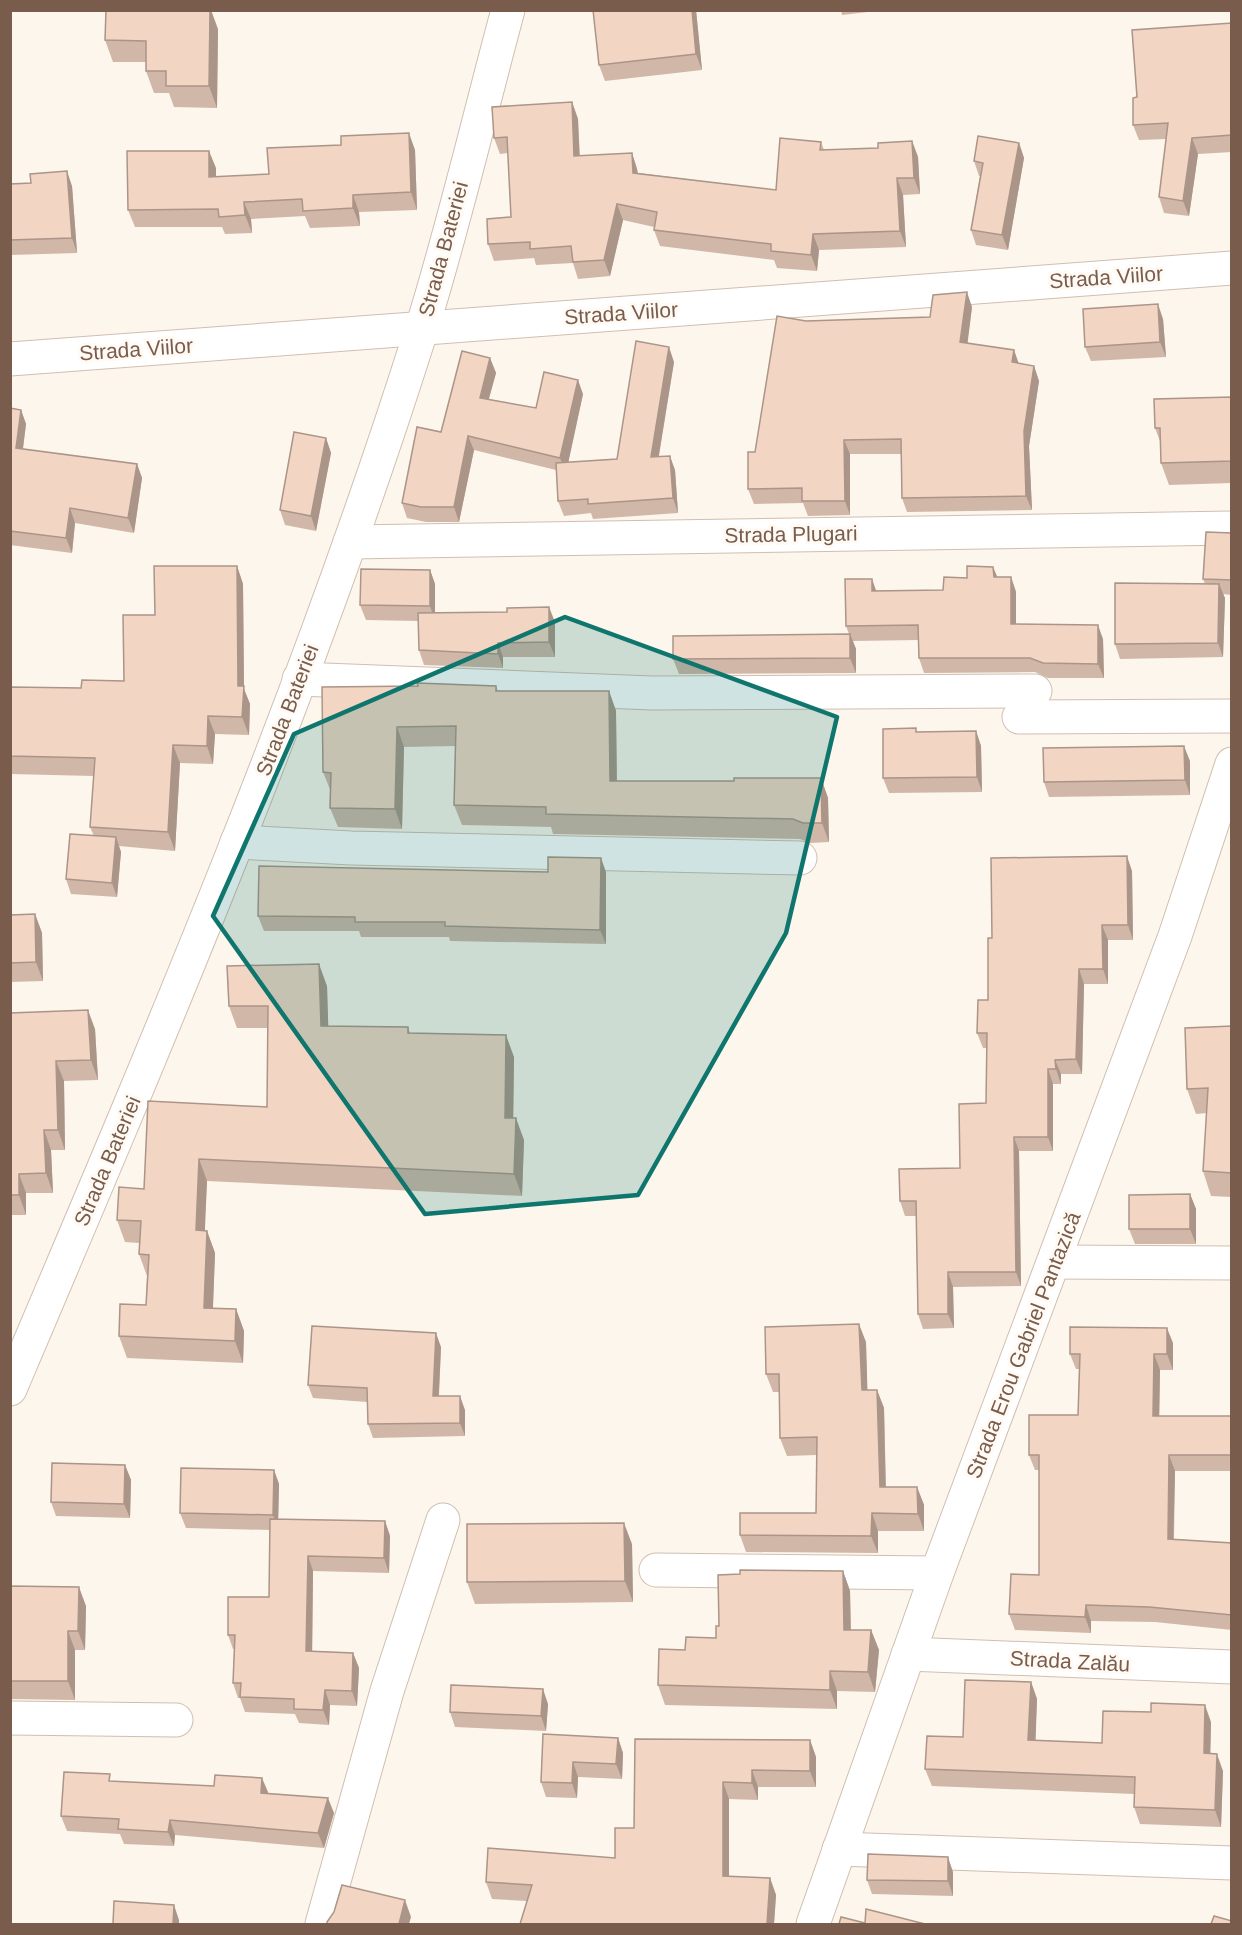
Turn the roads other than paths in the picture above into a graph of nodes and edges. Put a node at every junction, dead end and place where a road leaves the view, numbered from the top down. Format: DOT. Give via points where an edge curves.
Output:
graph roads {
  1 [pos="508,10"];
  2 [pos="1232,268"];
  3 [pos="422,328"];
  4 [pos="10,358"];
  5 [pos="1232,528"];
  6 [pos="350,542"];
  7 [pos="299,679"];
  8 [pos="1232,716"];
  9 [pos="1232,764"];
  10 [pos="237,842"];
  11 [pos="800,858"];
  12 [pos="1055,1262"];
  13 [pos="1232,1263"];
  14 [pos="10,1389"];
  15 [pos="443,1520"];
  16 [pos="656,1570"];
  17 [pos="937,1573"];
  18 [pos="908,1654"];
  19 [pos="1232,1667"];
  20 [pos="10,1718"];
  21 [pos="176,1720"];
  22 [pos="839,1849"];
  23 [pos="1232,1863"];
  24 [pos="322,1924"];
  25 [pos="813,1924"];
  1 -- 3 [label="street, Strada Bateriei"];
  2 -- 3 [label="street, Strada Viilor"];
  3 -- 4 [label="street, Strada Viilor"];
  3 -- 6 [label="street, Strada Bateriei"];
  5 -- 6 [label="street, Strada Plugari"];
  6 -- 7 [label="street, Strada Bateriei"];
  7 -- 8 [label="street" via="1027,704"];
  7 -- 10 [label="street, Strada Bateriei"];
  9 -- 12 [label="street, Strada Erou Gabriel Pantazică" via="1175,936"];
  10 -- 11 [label="street"];
  10 -- 14 [label="street, Strada Bateriei"];
  12 -- 13 [label="street"];
  12 -- 17 [label="street, Strada Erou Gabriel Pantazică"];
  15 -- 24 [label="street" via="387,1691"];
  16 -- 17 [label="street"];
  17 -- 18 [label="street, Strada Erou Gabriel Pantazică"];
  18 -- 19 [label="street, Strada Zalău"];
  18 -- 22 [label="street, Strada Erou Gabriel Pantazică"];
  20 -- 21 [label="street"];
  22 -- 23 [label="street"];
  22 -- 25 [label="street, Strada Erou Gabriel Pantazică"];
}
